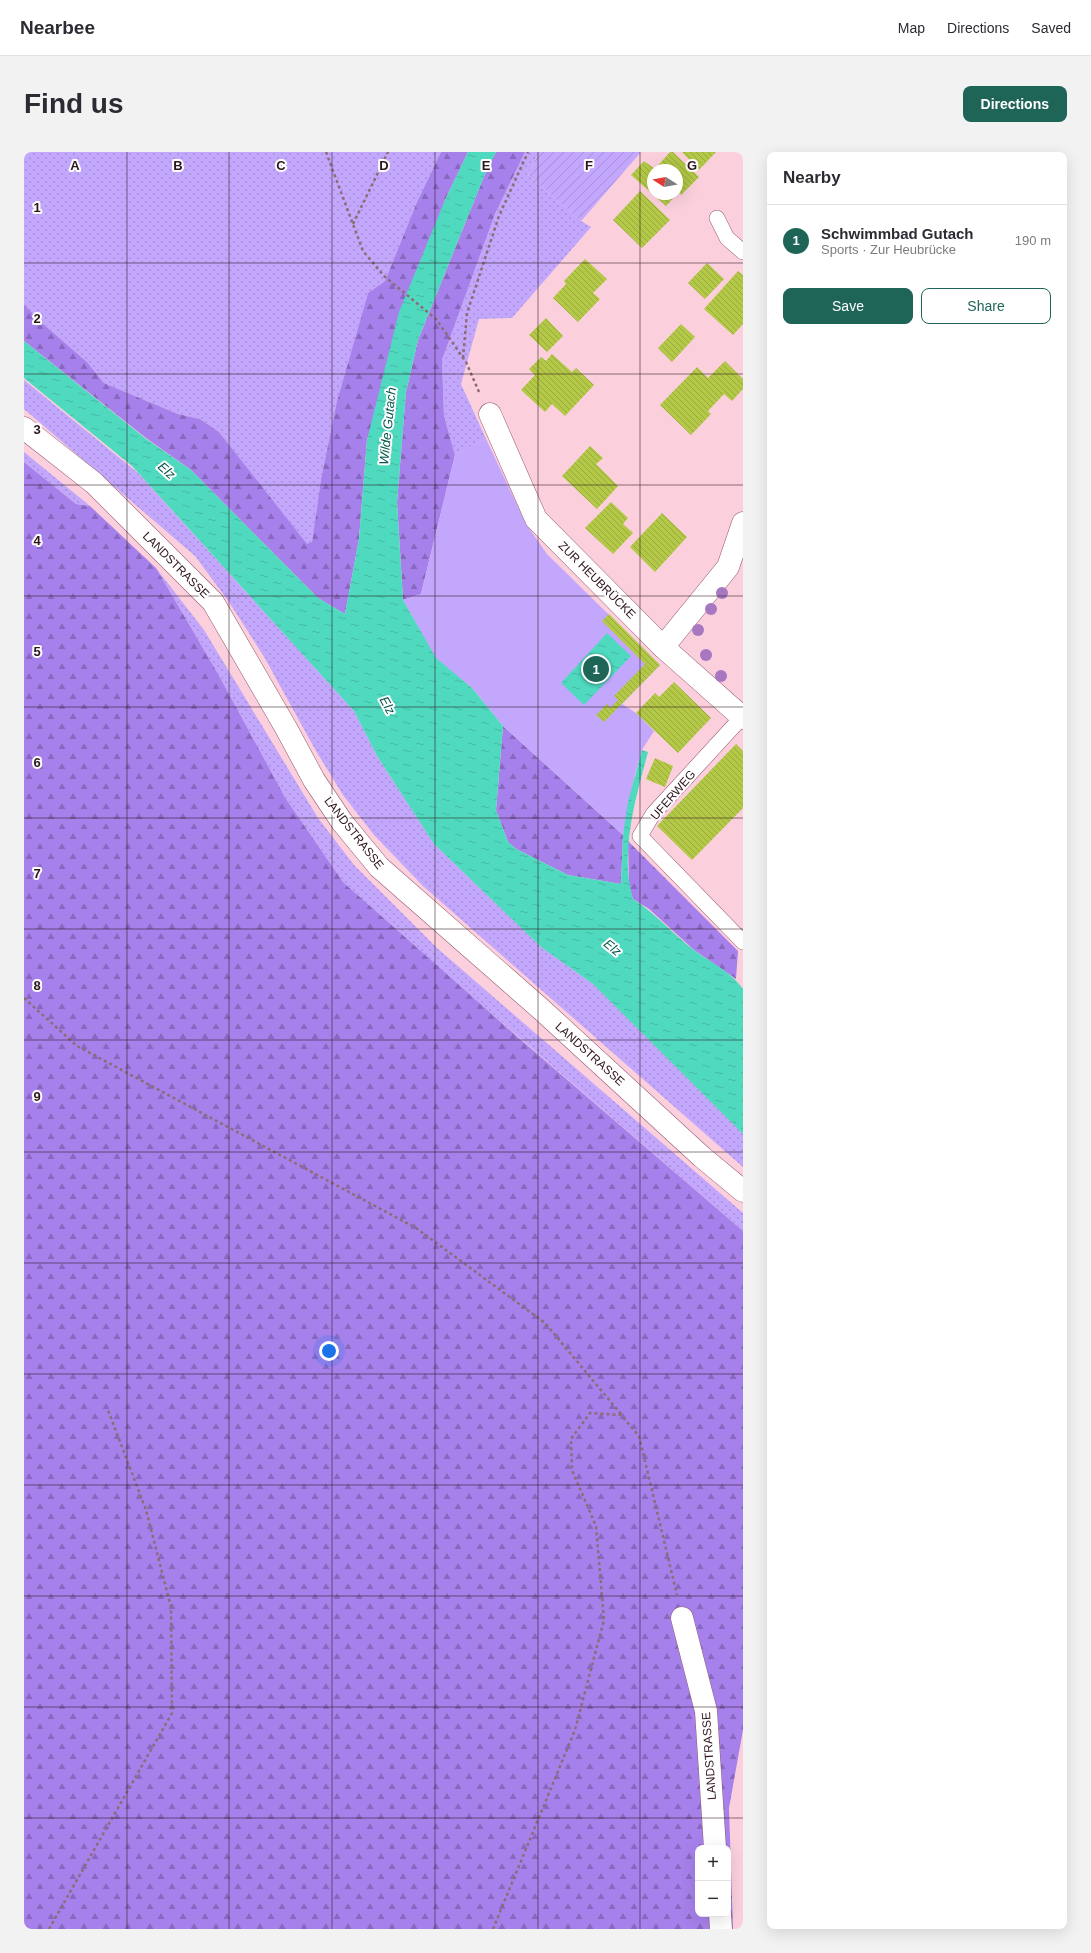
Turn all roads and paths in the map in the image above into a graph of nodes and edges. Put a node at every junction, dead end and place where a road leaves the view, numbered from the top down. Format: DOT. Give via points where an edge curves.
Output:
graph roads {
  1 [pos="326,152"];
  2 [pos="388,152"];
  3 [pos="528,152"];
  4 [pos="717,218"];
  5 [pos="353,224"];
  6 [pos="743,252"];
  7 [pos="463,359"];
  8 [pos="490,414"];
  9 [pos="24,428"];
  10 [pos="743,523"];
  11 [pos="663,647"];
  12 [pos="742,718"];
  13 [pos="743,942"];
  14 [pos="24,998"];
  15 [pos="743,1191"];
  16 [pos="108,1410"];
  17 [pos="621,1415"];
  18 [pos="682,1618"];
  19 [pos="715,1845"];
  20 [pos="720,1917"];
  21 [pos="49,1929"];
  22 [pos="493,1929"];
  23 [pos="721,1929"];
  1 -- 5 [label="path"];
  2 -- 5 [label="path"];
  3 -- 7 [label="path" via="499,216 467,313"];
  4 -- 6 [label="lane" via="727,238"];
  5 -- 7 [label="path" via="363,251 384,276 436,319"];
  7 -- 8 [label="path"];
  8 -- 11 [label="street, ZUR HEUBRÜCKE" via="536,519"];
  9 -- 15 [label="street, LANDSTRASSE" via="94,483 214,602 314,780 342,822 379,867"];
  10 -- 11 [label="street" via="728,567"];
  11 -- 12 [label="street, ZUR HEUBRÜCKE"];
  12 -- 13 [label="lane, UFERWEG" via="653,814 640,836"];
  14 -- 17 [label="path" via="77,1046 416,1228 545,1323"];
  16 -- 21 [label="path" via="146,1510 170,1607 172,1713"];
  17 -- 18 [label="path" via="639,1436"];
  17 -- 22 [label="path" via="590,1414 570,1439 572,1470 596,1526 604,1620 575,1730"];
  18 -- 19 [label="street, LANDSTRASSE" via="706,1711"];
  20 -- 23 [label="street"];
}
